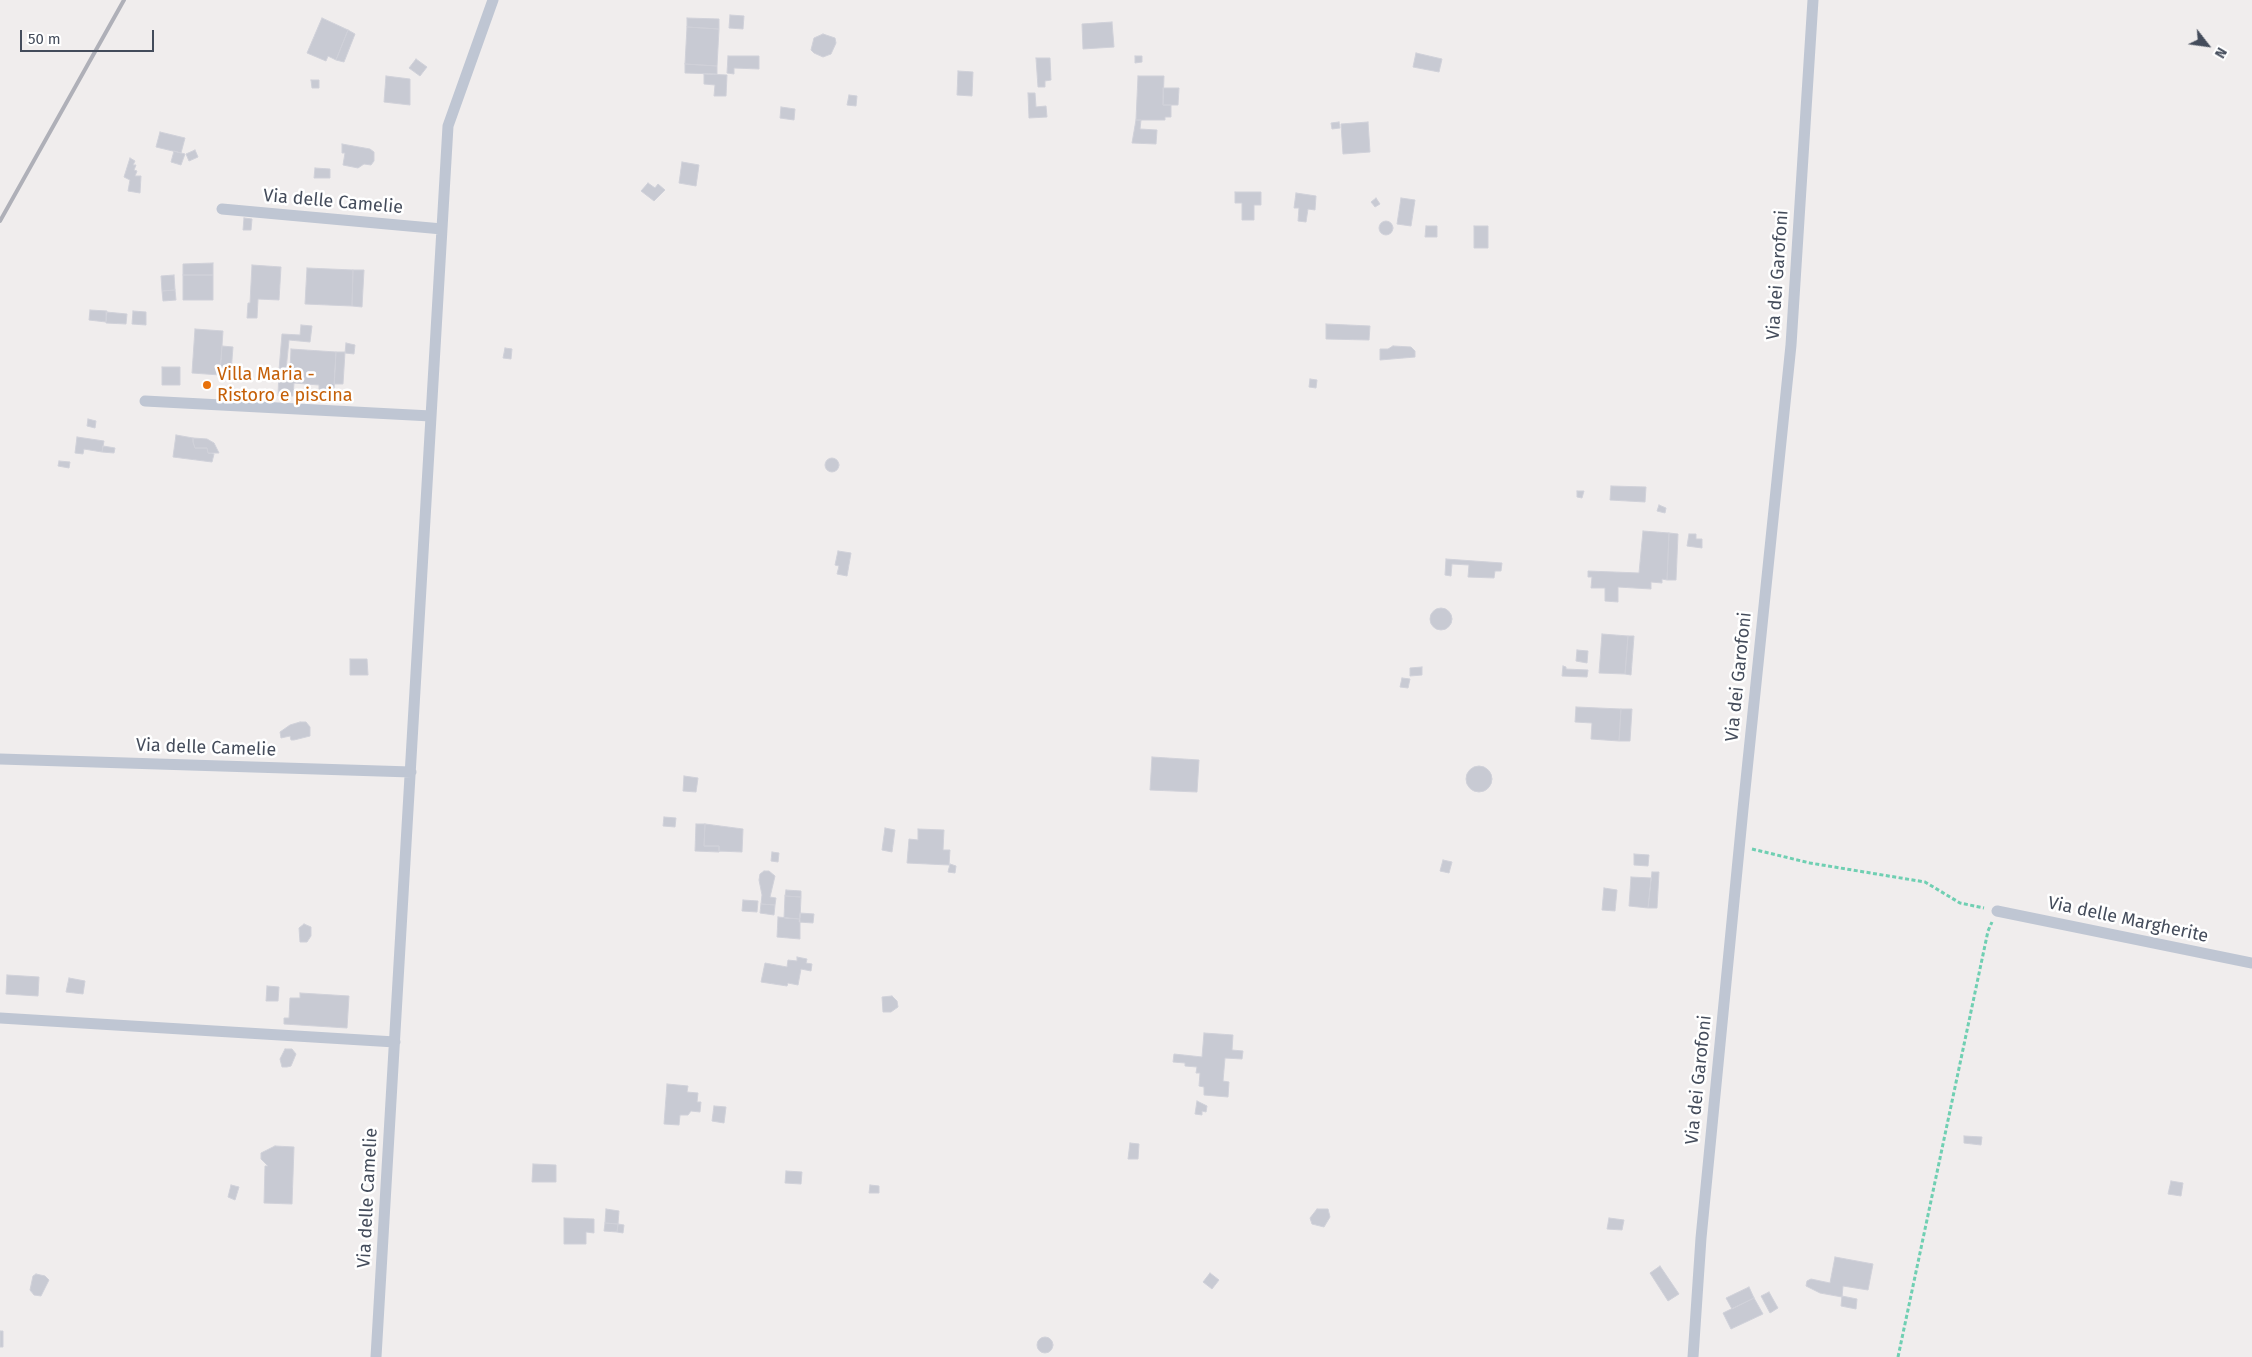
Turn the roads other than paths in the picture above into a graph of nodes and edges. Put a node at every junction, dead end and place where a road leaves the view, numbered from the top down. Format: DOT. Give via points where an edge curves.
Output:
graph roads {
  1 [pos="493,0"];
  2 [pos="1813,0"];
  3 [pos="222,209"];
  4 [pos="442,229"];
  5 [pos="145,401"];
  6 [pos="431,416"];
  7 [pos="0,759"];
  8 [pos="410,772"];
  9 [pos="1997,911"];
  10 [pos="2252,963"];
  11 [pos="0,1018"];
  12 [pos="395,1042"];
  13 [pos="376,1357"];
  14 [pos="1693,1357"];
  1 -- 4 [label="lane, Via delle Camelie" via="448,126"];
  2 -- 14 [label="lane, Via dei Garofoni" via="1791,346 1739,846 1702,1229"];
  3 -- 4 [label="lane, Via delle Camelie"];
  4 -- 6 [label="lane, Via delle Camelie"];
  5 -- 6 [label="lane"];
  6 -- 8 [label="lane, Via delle Camelie"];
  7 -- 8 [label="lane, Via delle Camelie"];
  8 -- 12 [label="lane, Via delle Camelie"];
  9 -- 10 [label="lane, Via delle Margherite"];
  11 -- 12 [label="lane"];
  12 -- 13 [label="lane, Via delle Camelie"];
}
